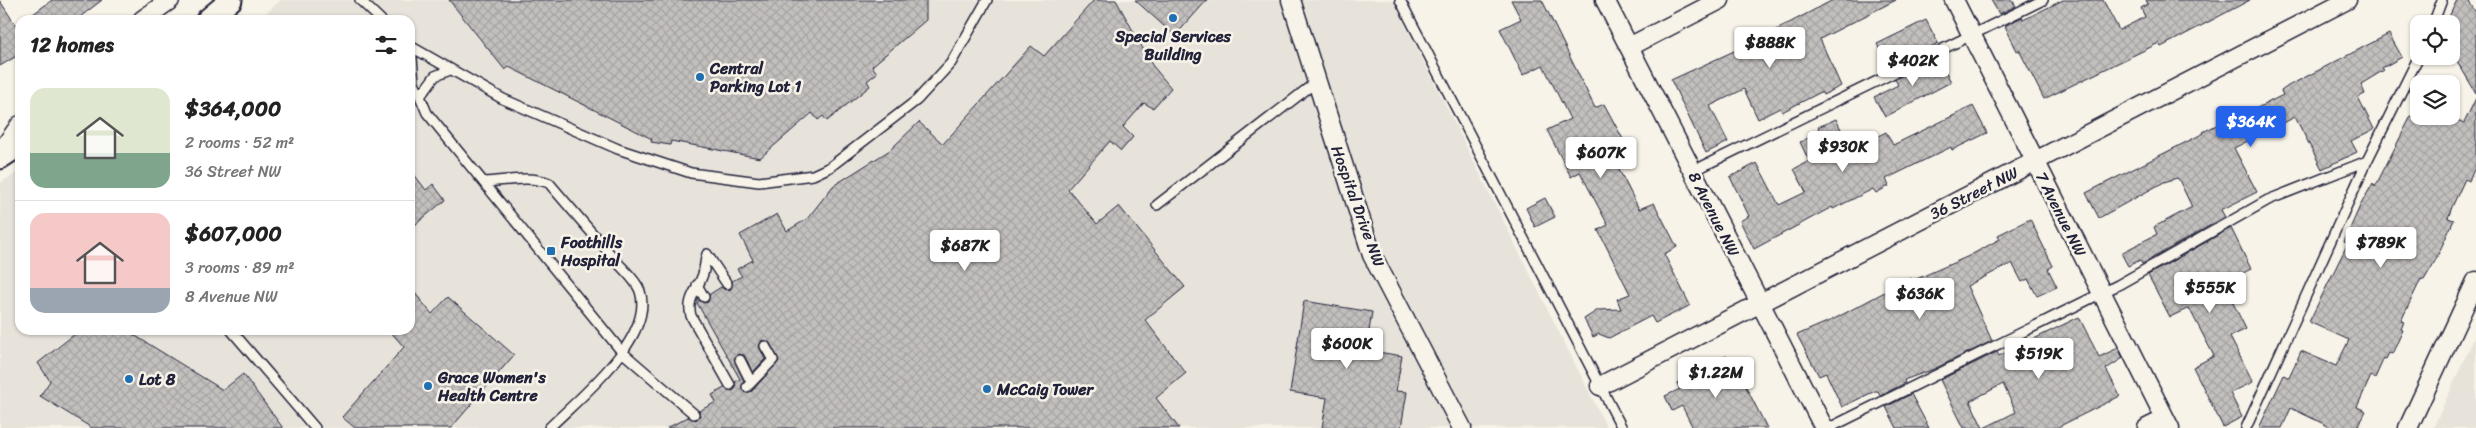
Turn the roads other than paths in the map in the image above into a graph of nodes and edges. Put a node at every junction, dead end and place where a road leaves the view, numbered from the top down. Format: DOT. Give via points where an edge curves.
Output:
graph roads {
  1 [pos="170,0"];
  2 [pos="231,0"];
  3 [pos="360,0"];
  4 [pos="371,0"];
  5 [pos="987,0"];
  6 [pos="1290,0"];
  7 [pos="1400,0"];
  8 [pos="1605,0"];
  9 [pos="1720,0"];
  10 [pos="1954,0"];
  11 [pos="2043,0"];
  12 [pos="2347,0"];
  13 [pos="2442,0"];
  14 [pos="149,15"];
  15 [pos="213,15"];
  16 [pos="376,15"];
  17 [pos="377,15"];
  18 [pos="2436,15"];
  19 [pos="1972,36"];
  20 [pos="1629,47"];
  21 [pos="415,49"];
  22 [pos="2415,65"];
  23 [pos="450,70"];
  24 [pos="1316,82"];
  25 [pos="415,84"];
  26 [pos="421,95"];
  27 [pos="15,132"];
  28 [pos="15,148"];
  29 [pos="0,153"];
  30 [pos="0,158"];
  31 [pos="2035,161"];
  32 [pos="2367,161"];
  33 [pos="1693,171"];
  34 [pos="485,182"];
  35 [pos="1157,205"];
  36 [pos="2476,281"];
  37 [pos="727,284"];
  38 [pos="697,285"];
  39 [pos="2102,294"];
  40 [pos="704,297"];
  41 [pos="1760,303"];
  42 [pos="235,335"];
  43 [pos="765,346"];
  44 [pos="622,352"];
  45 [pos="740,360"];
  46 [pos="730,385"];
  47 [pos="1600,386"];
  48 [pos="694,414"];
  49 [pos="2168,423"];
  50 [pos="315,428"];
  51 [pos="549,428"];
  52 [pos="1462,428"];
  53 [pos="1622,428"];
  54 [pos="1824,428"];
  55 [pos="1829,428"];
  56 [pos="2147,428"];
  57 [pos="2246,428"];
  58 [pos="2408,428"];
  1 -- 14 [label="street"];
  2 -- 15 [label="street"];
  3 -- 16 [label="lane"];
  4 -- 17 [label="lane"];
  5 -- 23 [label="lane" via="951,63 917,100 830,167 813,175 768,181 691,173 618,149 503,99"];
  6 -- 24 [label="street, Hospital Drive NW"];
  7 -- 47 [label="lane"];
  8 -- 20 [label="street, 8 Avenue NW"];
  9 -- 20 [label="street"];
  10 -- 19 [label="street, 7 Avenue NW"];
  11 -- 19 [label="lane"];
  12 -- 31 [label="street, 36 Street NW"];
  13 -- 18 [label="lane"];
  19 -- 31 [label="street, 7 Avenue NW"];
  19 -- 33 [label="lane"];
  20 -- 33 [label="street, 8 Avenue NW"];
  21 -- 23 [label="lane"];
  22 -- 32 [label="lane"];
  23 -- 26 [label="lane" via="435,76"];
  24 -- 35 [label="lane"];
  24 -- 52 [label="street, Hospital Drive NW" via="1372,256"];
  25 -- 26 [label="lane"];
  26 -- 34 [label="lane" via="427,112"];
  27 -- 29 [label="street"];
  28 -- 30 [label="street"];
  31 -- 39 [label="street, 7 Avenue NW"];
  31 -- 41 [label="street, 36 Street NW"];
  32 -- 39 [label="lane" via="2268,200"];
  32 -- 57 [label="lane"];
  33 -- 41 [label="street, 8 Avenue NW"];
  34 -- 44 [label="lane"];
  34 -- 44 [label="lane" via="527,178 549,183 635,283 642,299 641,316"];
  36 -- 58 [label="street"];
  37 -- 38 [label="lane" via="707,254 703,276"];
  38 -- 40 [label="lane"];
  38 -- 46 [label="lane" via="689,306 691,316"];
  39 -- 49 [label="street, 7 Avenue NW"];
  39 -- 55 [label="lane"];
  41 -- 47 [label="street, 36 Street NW"];
  41 -- 54 [label="street, 8 Avenue NW"];
  42 -- 50 [label="lane"];
  43 -- 45 [label="lane" via="773,360 749,384"];
  44 -- 48 [label="lane"];
  44 -- 51 [label="lane"];
  47 -- 53 [label="lane"];
  49 -- 56 [label="street"];
}
